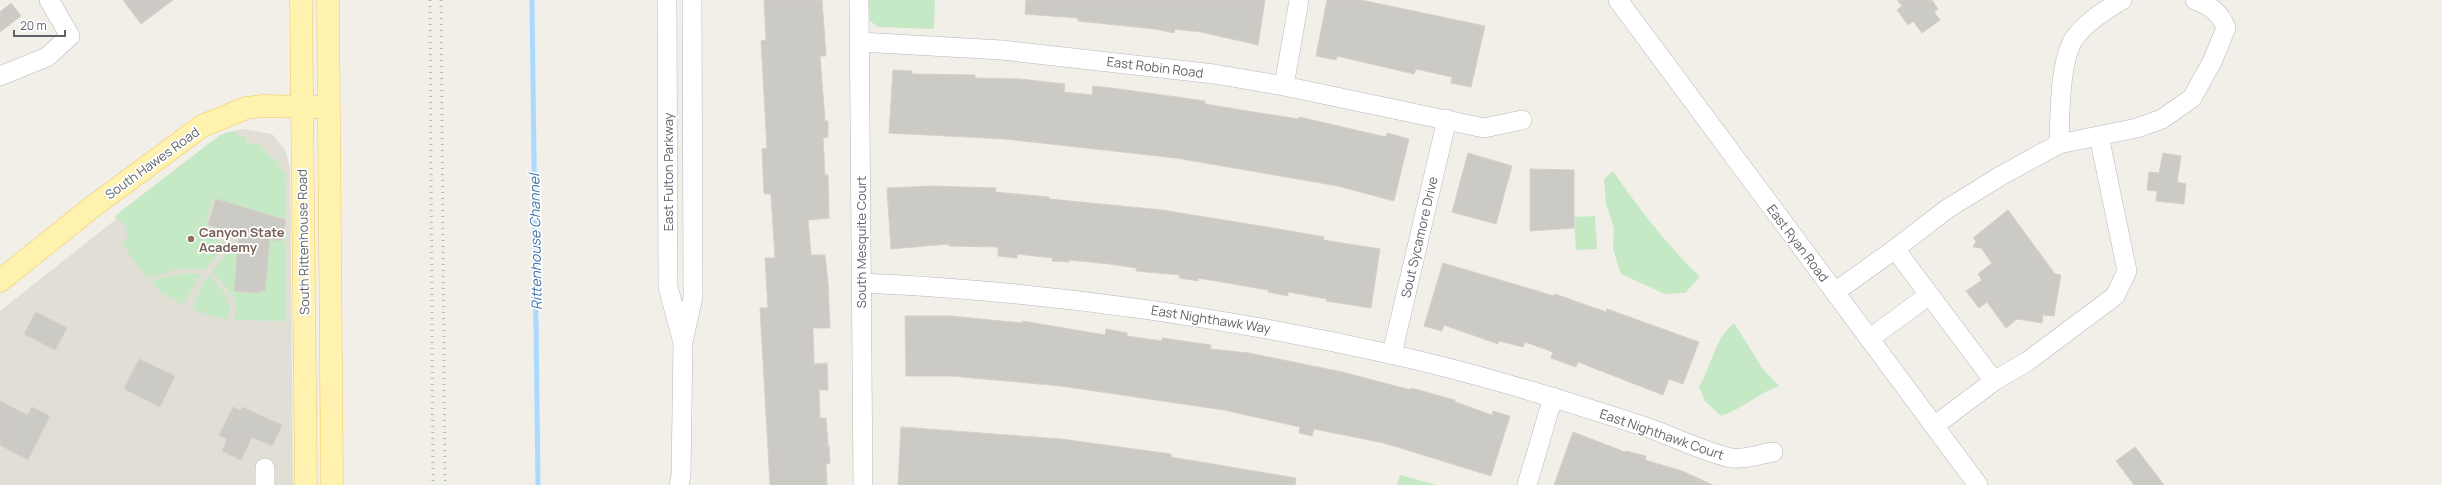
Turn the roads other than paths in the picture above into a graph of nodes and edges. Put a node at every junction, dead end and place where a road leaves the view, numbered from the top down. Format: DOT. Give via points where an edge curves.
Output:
graph roads {
  1 [pos="48,0"];
  2 [pos="301,0"];
  3 [pos="328,0"];
  4 [pos="667,0"];
  5 [pos="692,0"];
  6 [pos="859,0"];
  7 [pos="1299,0"];
  8 [pos="1618,0"];
  9 [pos="2122,0"];
  10 [pos="2195,0"];
  11 [pos="860,42"];
  12 [pos="0,76"];
  13 [pos="1284,86"];
  14 [pos="301,107"];
  15 [pos="329,107"];
  16 [pos="1447,119"];
  17 [pos="1522,120"];
  18 [pos="2100,136"];
  19 [pos="2059,144"];
  20 [pos="1895,249"];
  21 [pos="0,280"];
  22 [pos="862,283"];
  23 [pos="1835,292"];
  24 [pos="1929,295"];
  25 [pos="1869,339"];
  26 [pos="683,342"];
  27 [pos="1392,354"];
  28 [pos="1994,382"];
  29 [pos="1553,397"];
  30 [pos="1934,426"];
  31 [pos="1772,452"];
  32 [pos="681,482"];
  33 [pos="306,485"];
  34 [pos="332,485"];
  35 [pos="863,485"];
  36 [pos="1527,485"];
  37 [pos="1978,485"];
  1 -- 12 [label="street" via="70,36 47,57"];
  2 -- 14 [label="main road, South Rittenhouse Road"];
  3 -- 15 [label="main road, South Rittenhouse Road"];
  4 -- 26 [label="street, East Fulton Parkway" via="668,287"];
  5 -- 26 [label="street, East Fulton Parkway" via="693,297"];
  6 -- 11 [label="street, South Mesquite Court"];
  7 -- 13 [label="street"];
  8 -- 23 [label="street, East Ryan Road"];
  9 -- 19 [label="street" via="2097,16 2075,37 2066,63 2060,104"];
  10 -- 18 [label="street" via="2221,15 2226,28 2212,62 2192,98 2162,119 2137,128"];
  11 -- 13 [label="street, East Robin Road" via="1002,50 1174,69"];
  11 -- 22 [label="street, South Mesquite Court"];
  13 -- 16 [label="street, East Robin Road"];
  14 -- 15 [label="main road, South Hawes Road"];
  14 -- 21 [label="main road, South Hawes Road" via="246,108 202,126 91,208"];
  14 -- 33 [label="main road, South Rittenhouse Road"];
  15 -- 34 [label="main road, South Rittenhouse Road"];
  16 -- 17 [label="street, East Robin Road" via="1484,128"];
  16 -- 27 [label="street, Sout Sycamore Drive"];
  18 -- 19 [label="street"];
  18 -- 28 [label="street" via="2127,271 2115,296 2028,361"];
  19 -- 20 [label="street" via="1947,209"];
  20 -- 23 [label="street"];
  20 -- 24 [label="street"];
  22 -- 27 [label="street, East Nighthawk Way" via="940,287 1129,306 1261,327"];
  22 -- 35 [label="street, South Mesquite Court"];
  23 -- 25 [label="street, East Ryan Road"];
  24 -- 25 [label="street"];
  24 -- 28 [label="street"];
  25 -- 30 [label="street, East Ryan Road"];
  26 -- 32 [label="street, East Fulton Parkway"];
  27 -- 29 [label="street, East Nighthawk Way"];
  28 -- 30 [label="street"];
  29 -- 31 [label="street, East Nighthawk Court" via="1733,458"];
  29 -- 36 [label="street"];
  30 -- 37 [label="street, East Ryan Road"];
}
